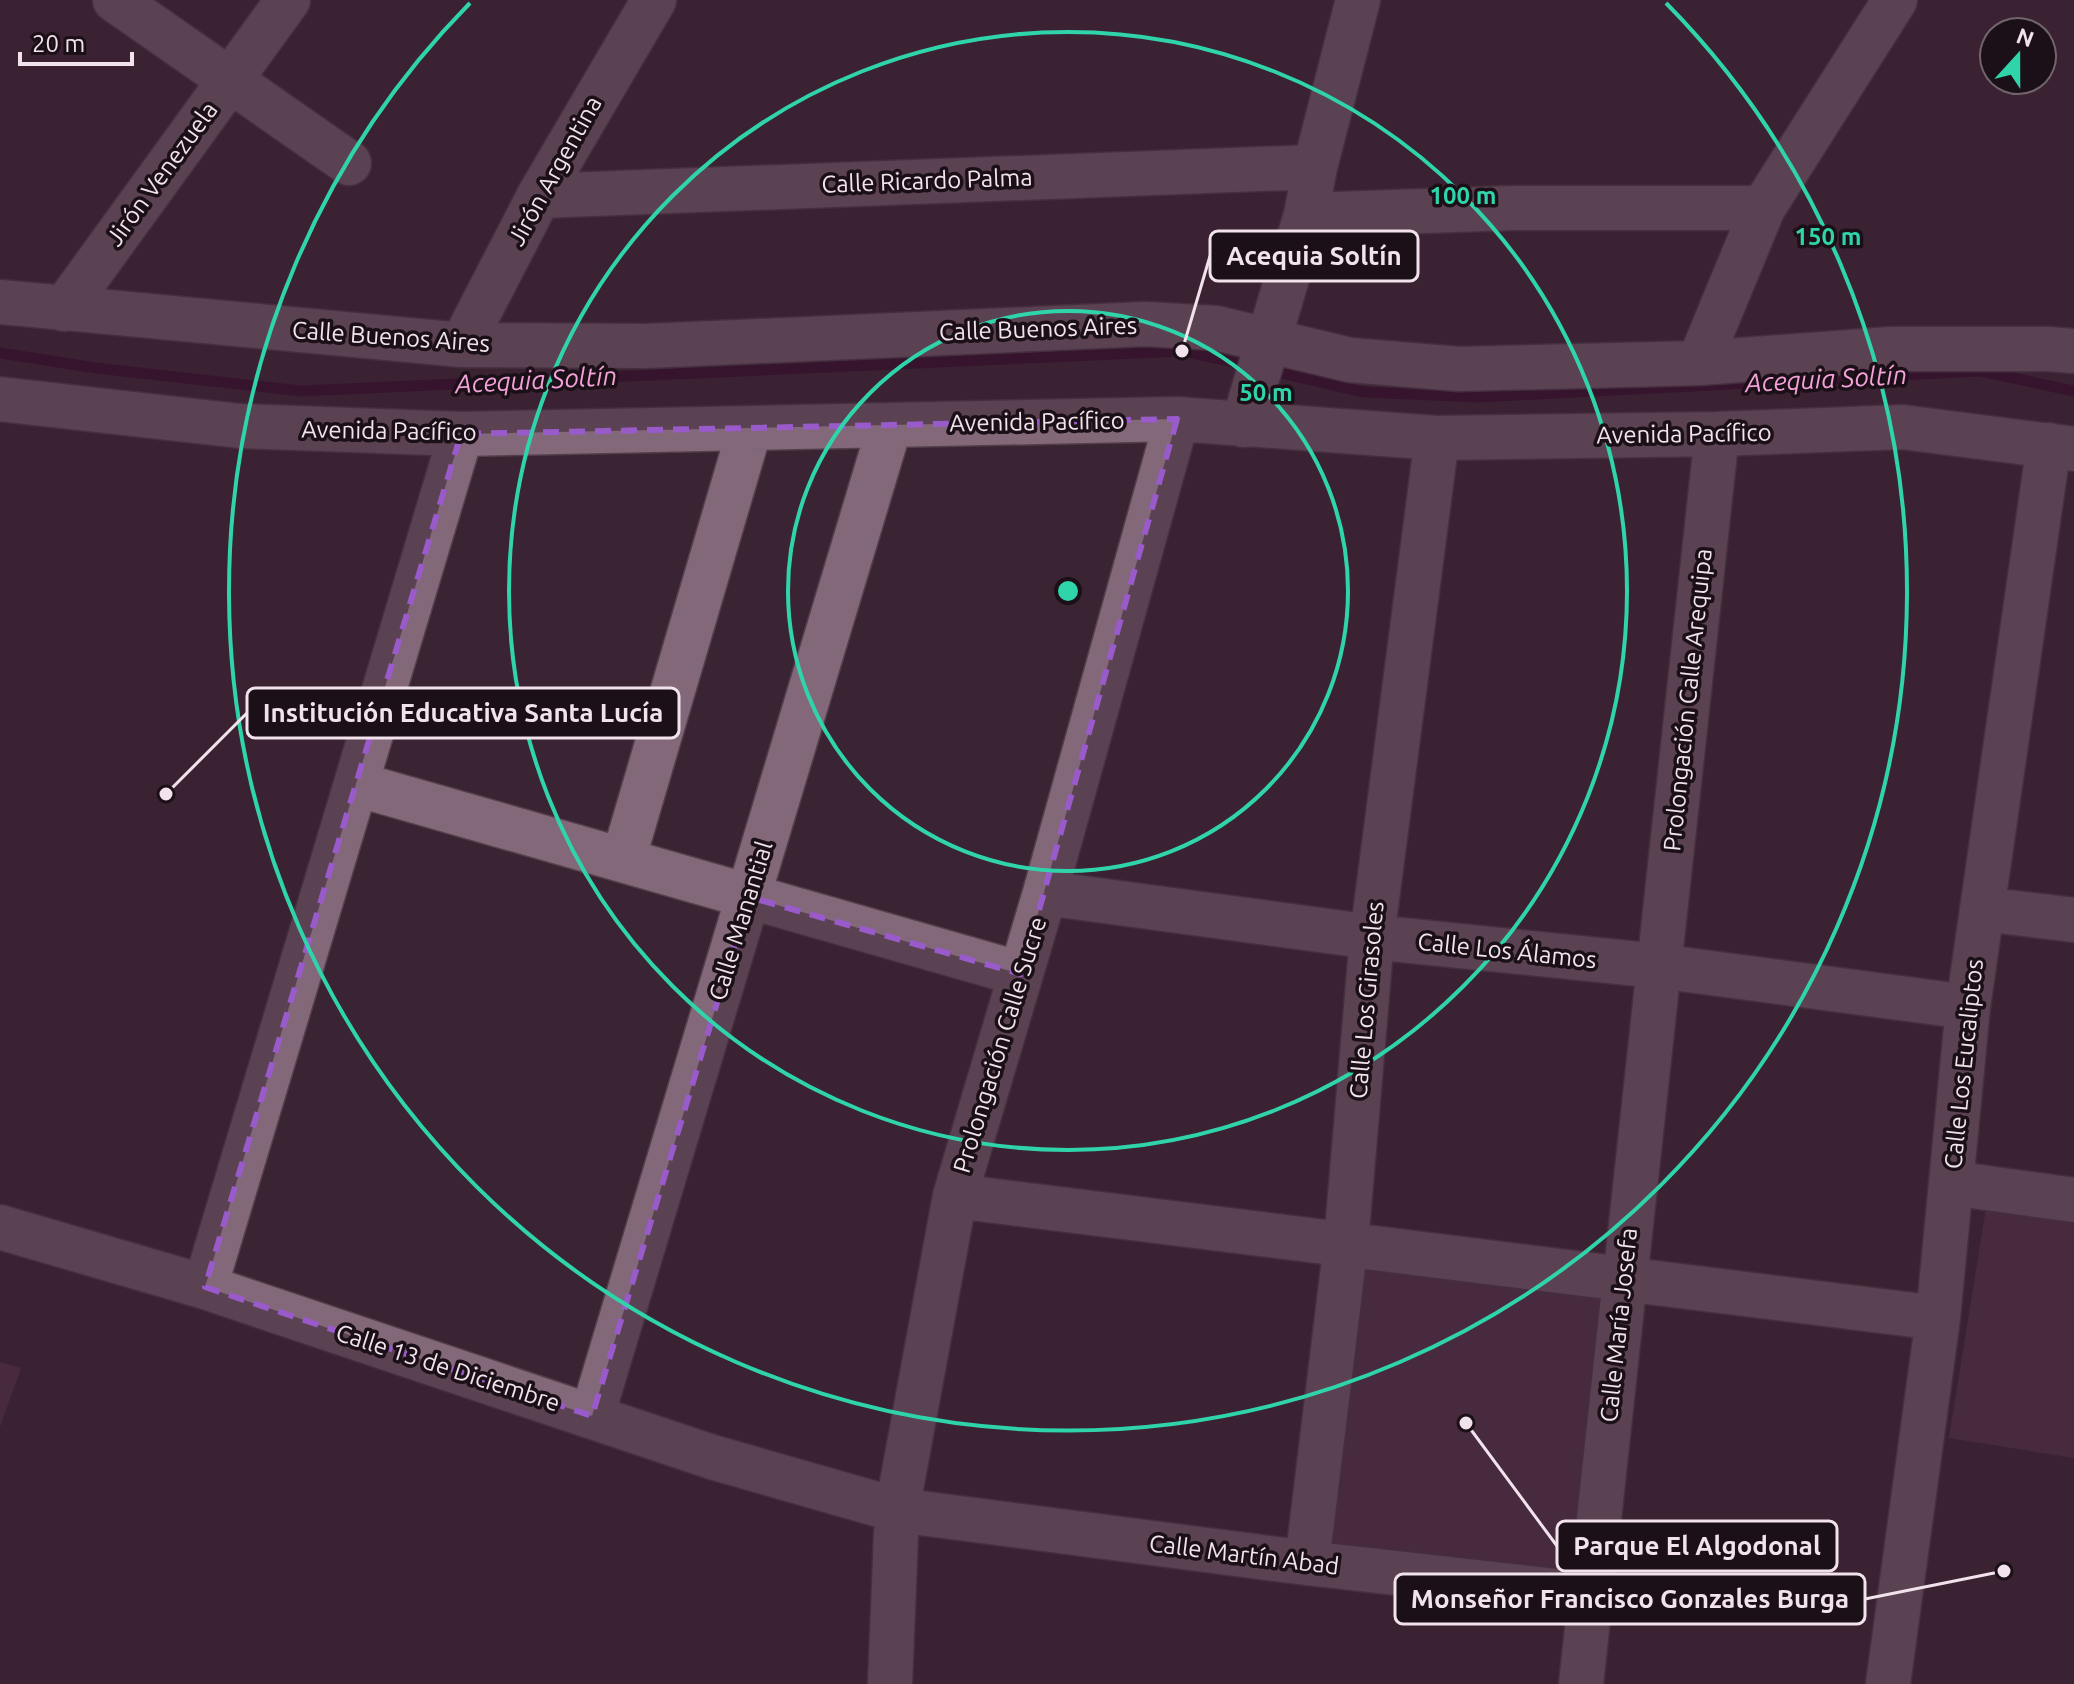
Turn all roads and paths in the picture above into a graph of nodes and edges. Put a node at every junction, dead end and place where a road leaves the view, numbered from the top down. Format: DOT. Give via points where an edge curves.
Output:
graph roads {
  1 [pos="115,0"];
  2 [pos="288,0"];
  3 [pos="653,0"];
  4 [pos="1358,0"];
  5 [pos="1895,0"];
  6 [pos="230,81"];
  7 [pos="349,163"];
  8 [pos="1315,167"];
  9 [pos="539,196"];
  10 [pos="1763,208"];
  11 [pos="1306,215"];
  12 [pos="0,302"];
  13 [pos="64,309"];
  14 [pos="462,345"];
  15 [pos="2074,351"];
  16 [pos="1699,363"];
  17 [pos="1257,376"];
  18 [pos="0,399"];
  19 [pos="1177,419"];
  20 [pos="890,425"];
  21 [pos="750,428"];
  22 [pos="461,434"];
  23 [pos="1717,434"];
  24 [pos="1437,438"];
  25 [pos="2061,447"];
  26 [pos="356,784"];
  27 [pos="623,860"];
  28 [pos="1045,893"];
  29 [pos="749,897"];
  30 [pos="1982,909"];
  31 [pos="2074,920"];
  32 [pos="1372,937"];
  33 [pos="1658,966"];
  34 [pos="1021,974"];
  35 [pos="1968,1007"];
  36 [pos="1951,1183"];
  37 [pos="955,1196"];
  38 [pos="2074,1200"];
  39 [pos="0,1227"];
  40 [pos="1346,1243"];
  41 [pos="1624,1280"];
  42 [pos="205,1287"];
  43 [pos="1938,1318"];
  44 [pos="592,1416"];
  45 [pos="897,1510"];
  46 [pos="1307,1563"];
  47 [pos="1591,1595"];
  48 [pos="890,1684"];
  49 [pos="1581,1684"];
  50 [pos="1888,1684"];
  1 -- 6 [label="street"];
  2 -- 6 [label="street, Jirón Venezuela"];
  3 -- 9 [label="street, Jirón Argentina"];
  4 -- 8 [label="street"];
  5 -- 10 [label="street"];
  6 -- 7 [label="street"];
  6 -- 13 [label="street, Jirón Venezuela"];
  8 -- 9 [label="street, Calle Ricardo Palma"];
  8 -- 11 [label="street"];
  9 -- 14 [label="street, Jirón Argentina"];
  10 -- 11 [label="street"];
  10 -- 16 [label="street"];
  11 -- 17 [label="street"];
  12 -- 13 [label="street, Calle Buenos Aires"];
  13 -- 14 [label="street, Calle Buenos Aires"];
  14 -- 17 [label="street, Calle Buenos Aires" via="647,346 1145,324 1216,328"];
  15 -- 16 [label="street, Calle Buenos Aires" via="1891,349"];
  16 -- 17 [label="street, Calle Buenos Aires" via="1459,369 1350,360"];
  17 -- 19 [label="street, Avenida Pacífico"];
  17 -- 24 [label="street, Avenida Pacífico"];
  18 -- 22 [label="street, Avenida Pacífico" via="240,426"];
  19 -- 20 [label="street, Avenida Pacífico"];
  19 -- 28 [label="street, Prolongación Calle Sucre"];
  20 -- 21 [label="street, Avenida Pacífico"];
  20 -- 29 [label="street, Calle Manantial"];
  21 -- 22 [label="street, Avenida Pacífico"];
  21 -- 27 [label="street"];
  22 -- 26 [label="street"];
  23 -- 24 [label="street, Avenida Pacífico"];
  23 -- 25 [label="street, Avenida Pacífico" via="1902,427"];
  23 -- 33 [label="street, Prolongación Calle Arequipa"];
  24 -- 32 [label="street, Calle Los Girasoles"];
  25 -- 30 [label="street, Calle Los Eucaliptos"];
  26 -- 27 [label="street"];
  26 -- 42 [label="street"];
  27 -- 29 [label="street"];
  28 -- 32 [label="street, Calle Los Álamos"];
  28 -- 34 [label="street, Prolongación Calle Sucre"];
  29 -- 34 [label="street"];
  29 -- 44 [label="street, Calle Manantial"];
  30 -- 31 [label="street"];
  30 -- 35 [label="street, Calle Los Eucaliptos"];
  32 -- 33 [label="street, Calle Los Álamos"];
  32 -- 40 [label="street, Calle Los Girasoles"];
  33 -- 35 [label="street, Calle Los Álamos"];
  33 -- 41 [label="street, Calle María Josefa"];
  34 -- 37 [label="street, Prolongación Calle Sucre"];
  35 -- 36 [label="street, Calle Los Eucaliptos"];
  36 -- 38 [label="street"];
  36 -- 43 [label="street, Calle Los Eucaliptos"];
  37 -- 40 [label="street"];
  37 -- 45 [label="street, Prolongación Calle Sucre"];
  39 -- 42 [label="street, Calle 13 de Diciembre"];
  40 -- 41 [label="street"];
  40 -- 46 [label="street, Calle Los Girasoles"];
  41 -- 43 [label="street"];
  41 -- 47 [label="street, Calle María Josefa"];
  42 -- 44 [label="street, Calle 13 de Diciembre"];
  43 -- 50 [label="street, Calle Los Eucaliptos"];
  44 -- 45 [label="street, Calle 13 de Diciembre"];
  45 -- 46 [label="street, Calle Martín Abad"];
  45 -- 48 [label="street, Prolongación Calle Sucre"];
  46 -- 47 [label="street, Calle Martín Abad"];
  47 -- 49 [label="street, Calle María Josefa"];
}
